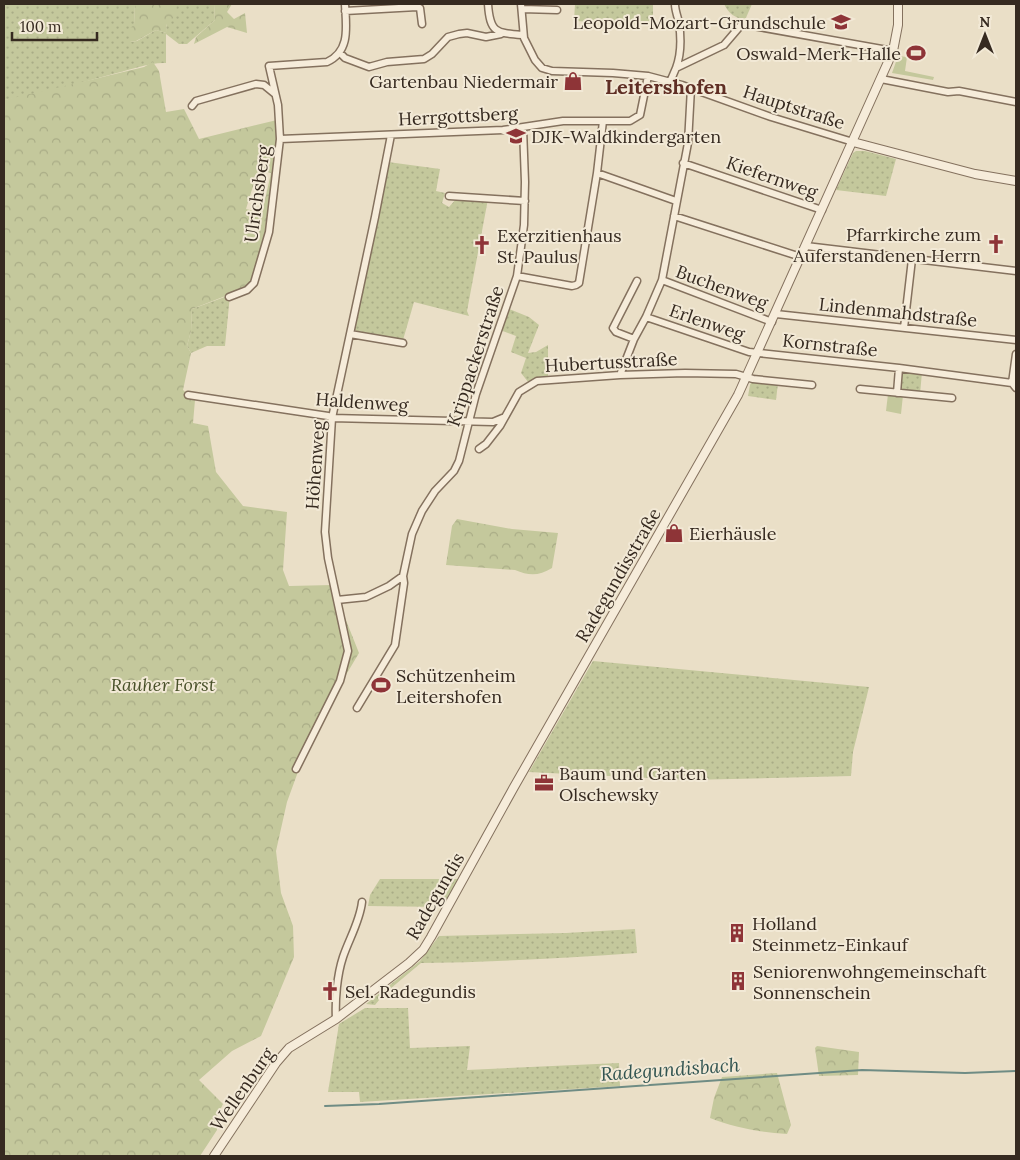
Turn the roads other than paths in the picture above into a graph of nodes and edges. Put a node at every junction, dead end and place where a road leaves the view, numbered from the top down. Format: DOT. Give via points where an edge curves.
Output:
graph roads {
  1 [pos="488,4"];
  2 [pos="675,4"];
  3 [pos="898,4"];
  4 [pos="521,6"];
  5 [pos="345,7"];
  6 [pos="557,10"];
  7 [pos="422,24"];
  8 [pos="501,34"];
  9 [pos="524,35"];
  10 [pos="893,51"];
  11 [pos="340,53"];
  12 [pos="676,68"];
  13 [pos="648,76"];
  14 [pos="881,79"];
  15 [pos="670,82"];
  16 [pos="691,88"];
  17 [pos="275,94"];
  18 [pos="1016,102"];
  19 [pos="192,106"];
  20 [pos="603,121"];
  21 [pos="523,128"];
  22 [pos="391,135"];
  23 [pos="280,139"];
  24 [pos="853,142"];
  25 [pos="684,163"];
  26 [pos="597,174"];
  27 [pos="1016,181"];
  28 [pos="449,196"];
  29 [pos="525,201"];
  30 [pos="676,201"];
  31 [pos="822,210"];
  32 [pos="674,216"];
  33 [pos="806,246"];
  34 [pos="801,257"];
  35 [pos="912,259"];
  36 [pos="1016,271"];
  37 [pos="517,276"];
  38 [pos="662,280"];
  39 [pos="637,281"];
  40 [pos="229,297"];
  41 [pos="776,314"];
  42 [pos="646,317"];
  43 [pos="772,322"];
  44 [pos="904,328"];
  45 [pos="350,334"];
  46 [pos="634,339"];
  47 [pos="1016,340"];
  48 [pos="404,343"];
  49 [pos="758,352"];
  50 [pos="1016,354"];
  51 [pos="899,368"];
  52 [pos="620,375"];
  53 [pos="747,377"];
  54 [pos="812,385"];
  55 [pos="1014,385"];
  56 [pos="860,389"];
  57 [pos="897,393"];
  58 [pos="188,395"];
  59 [pos="952,398"];
  60 [pos="505,417"];
  61 [pos="332,418"];
  62 [pos="469,421"];
  63 [pos="479,449"];
  64 [pos="403,576"];
  65 [pos="337,600"];
  66 [pos="357,708"];
  67 [pos="296,769"];
  68 [pos="514,788"];
  69 [pos="362,902"];
  70 [pos="336,1019"];
  71 [pos="297,1042"];
  72 [pos="214,1156"];
  1 -- 8 [label="street" via="489,19"];
  2 -- 12 [label="street" via="679,24"];
  3 -- 10 [label="street, Radegundisstraße"];
  4 -- 6 [label="street"];
  4 -- 9 [label="street"];
  5 -- 7 [label="street" via="417,7 420,8"];
  5 -- 11 [label="street" via="347,33"];
  8 -- 9 [label="street"];
  8 -- 11 [label="street" via="486,37 459,34 448,38 424,59 369,67"];
  9 -- 13 [label="street, Hauptstraße" via="542,68"];
  10 -- 12 [label="street" via="742,24 724,46"];
  10 -- 14 [label="street, Radegundisstraße"];
  11 -- 17 [label="street" via="327,62 270,66"];
  12 -- 15 [label="street"];
  13 -- 15 [label="street, Hauptstraße"];
  13 -- 20 [label="street, Herrgottsberg" via="640,115 630,121"];
  14 -- 18 [label="street"];
  14 -- 24 [label="street, Radegundisstraße"];
  15 -- 16 [label="street, Hauptstraße"];
  16 -- 24 [label="street, Hauptstraße"];
  16 -- 25 [label="street" via="690,131"];
  17 -- 19 [label="street" via="264,85 256,84 196,101"];
  17 -- 23 [label="street"];
  20 -- 21 [label="street, Herrgottsberg" via="562,121"];
  20 -- 26 [label="street"];
  21 -- 22 [label="street, Herrgottsberg"];
  21 -- 29 [label="street, Krippackerstraße"];
  22 -- 23 [label="street, Herrgottsberg"];
  22 -- 45 [label="street, Höhenweg"];
  23 -- 40 [label="street, Ulrichsberg" via="270,232 258,272 251,287"];
  24 -- 27 [label="street, Hauptstraße" via="975,174"];
  24 -- 31 [label="street, Radegundisstraße"];
  25 -- 30 [label="street"];
  25 -- 31 [label="street, Kiefernweg"];
  26 -- 30 [label="street"];
  26 -- 37 [label="street" via="579,283 572,286"];
  28 -- 29 [label="street"];
  29 -- 37 [label="street, Krippackerstraße"];
  30 -- 32 [label="street"];
  31 -- 33 [label="street, Radegundisstraße"];
  32 -- 34 [label="street"];
  32 -- 38 [label="street"];
  33 -- 34 [label="street, Radegundisstraße"];
  33 -- 35 [label="street"];
  34 -- 41 [label="street, Radegundisstraße"];
  35 -- 36 [label="street"];
  35 -- 44 [label="street"];
  37 -- 62 [label="street, Krippackerstraße"];
  38 -- 42 [label="street"];
  38 -- 43 [label="street, Buchenweg"];
  39 -- 46 [label="street" via="613,328"];
  41 -- 43 [label="street, Radegundisstraße"];
  41 -- 44 [label="street, Lindenmahdstraße"];
  42 -- 46 [label="street"];
  42 -- 49 [label="street, Erlenweg" via="749,352"];
  43 -- 49 [label="street, Radegundisstraße"];
  44 -- 47 [label="street, Lindenmahdstraße"];
  45 -- 48 [label="street"];
  45 -- 61 [label="street, Höhenweg"];
  46 -- 52 [label="street"];
  49 -- 51 [label="street, Kornstraße"];
  49 -- 53 [label="street, Radegundisstraße"];
  50 -- 55 [label="street"];
  51 -- 55 [label="street, Kornstraße"];
  51 -- 57 [label="street, Kornstraße"];
  52 -- 53 [label="street, Hubertusstraße" via="685,373"];
  52 -- 60 [label="street, Hubertusstraße" via="536,382 519,392"];
  53 -- 54 [label="street"];
  53 -- 68 [label="street, Radegundisstraße"];
  56 -- 57 [label="street"];
  57 -- 59 [label="street"];
  58 -- 61 [label="street, Haldenweg"];
  60 -- 62 [label="street, Haldenweg" via="493,422"];
  60 -- 63 [label="street, Hubertusstraße" via="492,437"];
  61 -- 62 [label="street, Haldenweg"];
  61 -- 65 [label="street, Höhenweg" via="325,532"];
  62 -- 64 [label="street, Krippackerstraße" via="454,471 422,511 412,534"];
  64 -- 65 [label="street" via="366,597"];
  64 -- 66 [label="street" via="395,645"];
  65 -- 67 [label="street, Höhenweg" via="348,651 340,681"];
  68 -- 70 [label="street, Radegundis" via="423,950"];
  69 -- 70 [label="street" via="340,970"];
  70 -- 71 [label="street, Radegundis"];
  71 -- 72 [label="street, Wellenburg" via="276,1063"];
}
